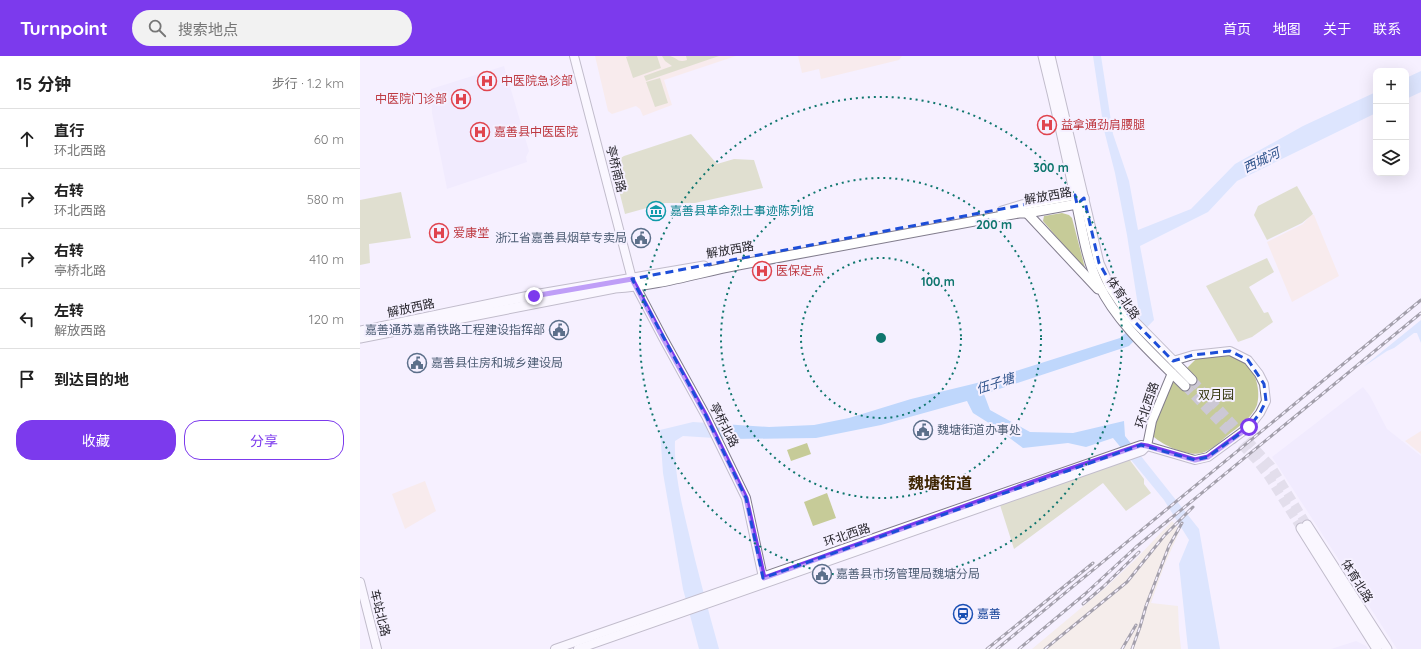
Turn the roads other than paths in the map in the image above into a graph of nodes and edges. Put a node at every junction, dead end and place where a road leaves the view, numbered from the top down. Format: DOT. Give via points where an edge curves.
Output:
graph roads {
  1 [pos="574,56"];
  2 [pos="1043,56"];
  3 [pos="1050,56"];
  4 [pos="1084,198"];
  5 [pos="1076,199"];
  6 [pos="1027,213"];
  7 [pos="632,279"];
  8 [pos="637,287"];
  9 [pos="1106,298"];
  10 [pos="1127,320"];
  11 [pos="360,331"];
  12 [pos="360,338"];
  13 [pos="1150,344"];
  14 [pos="1173,361"];
  15 [pos="1172,373"];
  16 [pos="1143,447"];
  17 [pos="764,581"];
  18 [pos="360,582"];
  19 [pos="680,610"];
  20 [pos="377,649"];
  21 [pos="555,649"];
  22 [pos="578,649"];
  23 [pos="1377,649"];
  24 [pos="1387,649"];
  1 -- 7 [label="street, 亭桥南路"];
  2 -- 5 [label="main road, 体育北路"];
  3 -- 4 [label="main road, 体育北路"];
  4 -- 5 [label="main road, 解放西路"];
  4 -- 10 [label="main road, 体育北路" via="1099,263"];
  5 -- 6 [label="main road, 解放西路"];
  5 -- 7 [label="main road, 解放西路" via="1022,205"];
  5 -- 9 [label="main road, 体育北路" via="1094,274"];
  6 -- 8 [label="main road, 解放西路" via="718,269"];
  6 -- 9 [label="main road"];
  7 -- 8 [label="street, 亭桥南路"];
  7 -- 11 [label="main road, 解放西路"];
  8 -- 12 [label="main road, 解放西路" via="615,288"];
  8 -- 17 [label="street, 亭桥北路" via="720,443 746,498"];
  9 -- 10 [label="main road, 体育北路"];
  10 -- 13 [label="main road, 体育北路"];
  13 -- 14 [label="main road, 体育北路"];
  13 -- 15 [label="main road, 体育北路"];
  14 -- 15 [label="main road, 体育北路" via="1188,383"];
  14 -- 16 [label="street, 环北西路" via="1193,355 1230,352 1248,360 1259,374 1264,384 1266,401 1249,427 1208,457 1195,460"];
  15 -- 16 [label="street, 环北西路"];
  16 -- 17 [label="street, 环北西路"];
  17 -- 19 [label="street, 环北西路"];
  18 -- 20 [label="street, 车站北路"];
  19 -- 21 [label="street, 环北西路"];
  19 -- 22 [label="street, 环北西路"];
  23 -- 24 [label="main road, 体育北路" via="1304,527"];
}
